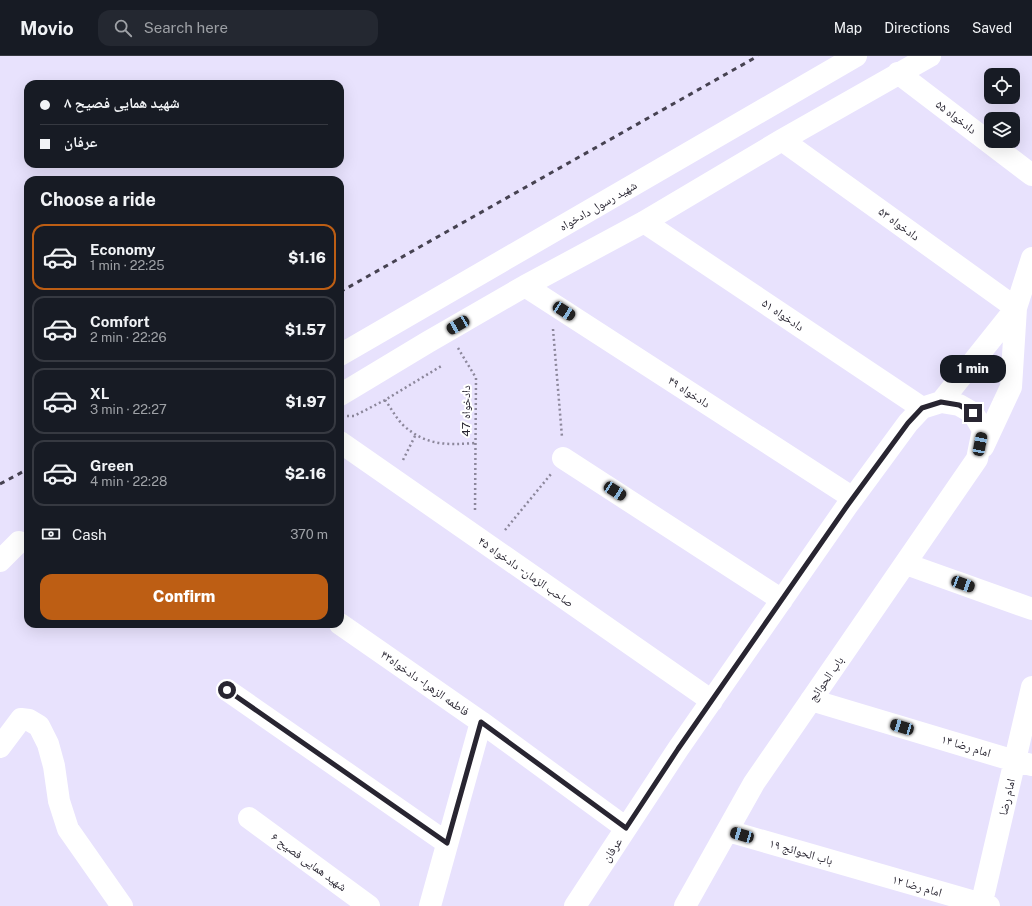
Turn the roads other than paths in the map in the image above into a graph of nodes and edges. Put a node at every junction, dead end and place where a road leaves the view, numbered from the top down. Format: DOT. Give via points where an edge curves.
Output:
graph roads {
  1 [pos="856,56"];
  2 [pos="930,56"];
  3 [pos="898,73"];
  4 [pos="782,140"];
  5 [pos="1032,175"];
  6 [pos="644,222"];
  7 [pos="1032,258"];
  8 [pos="525,286"];
  9 [pos="1016,308"];
  10 [pos="344,353"];
  11 [pos="344,393"];
  12 [pos="932,405"];
  13 [pos="344,445"];
  14 [pos="564,458"];
  15 [pos="977,459"];
  16 [pos="853,498"];
  17 [pos="24,539"];
  18 [pos="0,552"];
  19 [pos="0,561"];
  20 [pos="906,564"];
  21 [pos="782,600"];
  22 [pos="1032,609"];
  23 [pos="344,627"];
  24 [pos="1032,687"];
  25 [pos="227,690"];
  26 [pos="811,700"];
  27 [pos="712,701"];
  28 [pos="481,722"];
  29 [pos="0,747"];
  30 [pos="1023,763"];
  31 [pos="249,818"];
  32 [pos="626,828"];
  33 [pos="728,831"];
  34 [pos="447,843"];
  35 [pos="851,867"];
  36 [pos="984,905"];
  37 [pos="122,906"];
  38 [pos="369,906"];
  39 [pos="430,906"];
  40 [pos="575,906"];
  41 [pos="685,906"];
  1 -- 10 [label="street, شهید رسول دادخواه"];
  2 -- 3 [label="street"];
  3 -- 4 [label="street"];
  3 -- 5 [label="street, دادخواه ۵۵"];
  4 -- 6 [label="street"];
  4 -- 9 [label="street, دادخواه ۵۳"];
  6 -- 8 [label="street"];
  6 -- 12 [label="street, دادخواه ۵۱"];
  7 -- 9 [label="street, باب الحوائج"];
  8 -- 11 [label="street"];
  8 -- 16 [label="street, دادخواه ۴۹"];
  9 -- 12 [label="street, عرفان"];
  9 -- 15 [label="street, باب الحوائج" via="1011,387"];
  12 -- 15 [label="street, باب الحوائج" via="959,405 973,413 983,430"];
  12 -- 16 [label="street, عرفان" via="895,439"];
  13 -- 27 [label="street, صاحب الزمان - دادخواه ۴۵"];
  14 -- 21 [label="street"];
  15 -- 20 [label="street, باب الحوائج"];
  16 -- 21 [label="street, عرفان"];
  17 -- 18 [label="street"];
  17 -- 19 [label="street"];
  20 -- 22 [label="street"];
  20 -- 26 [label="street, باب الحوائج"];
  21 -- 27 [label="street, عرفان"];
  23 -- 28 [label="street, فاطمه الزهرا - دادخواه۴۳"];
  24 -- 30 [label="street, امام رضا"];
  25 -- 34 [label="street"];
  26 -- 30 [label="street, امام رضا ۱۴"];
  26 -- 33 [label="street, باب الحوائج" via="754,783"];
  27 -- 32 [label="street, عرفان"];
  28 -- 32 [label="street, فاطمه الزهرا - دادخواه۴۳"];
  28 -- 34 [label="street"];
  29 -- 37 [label="street" via="20,719 29,720 39,726 48,744 68,829"];
  30 -- 36 [label="street, امام رضا"];
  31 -- 38 [label="street, شهید همایی فصیح ۶"];
  32 -- 40 [label="street, عرفان"];
  33 -- 35 [label="street, باب الحوائج ۱۹"];
  33 -- 41 [label="street, باب الحوائج"];
  34 -- 39 [label="street"];
  35 -- 36 [label="street, امام رضا ۱۲"];
}
